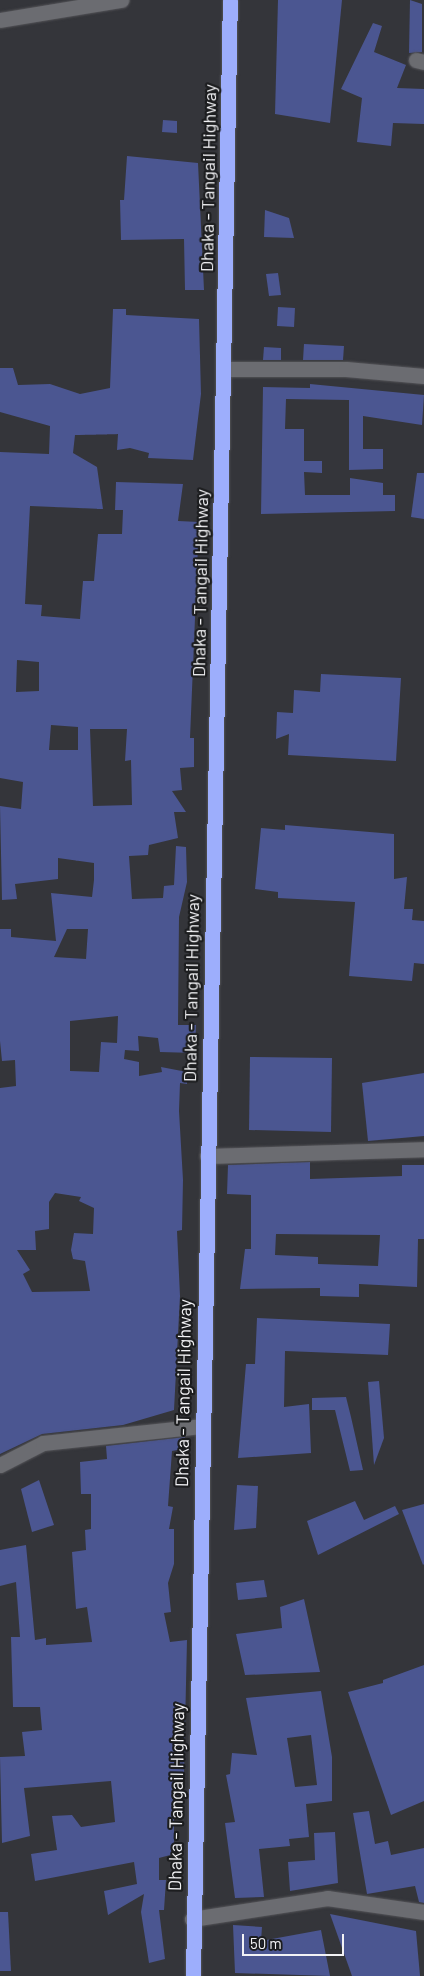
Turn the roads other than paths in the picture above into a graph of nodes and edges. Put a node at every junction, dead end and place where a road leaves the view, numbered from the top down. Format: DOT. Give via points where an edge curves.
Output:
graph roads {
  1 [pos="121,0"];
  2 [pos="230,0"];
  3 [pos="0,20"];
  4 [pos="222,369"];
  5 [pos="424,376"];
  6 [pos="424,1149"];
  7 [pos="207,1156"];
  8 [pos="202,1426"];
  9 [pos="0,1465"];
  10 [pos="424,1912"];
  11 [pos="192,1919"];
  12 [pos="193,1976"];
  1 -- 3 [label="street"];
  2 -- 4 [label="highway, Dhaka - Tangail Highway"];
  4 -- 5 [label="street" via="346,369"];
  4 -- 7 [label="highway, Dhaka - Tangail Highway"];
  6 -- 7 [label="street"];
  7 -- 8 [label="highway, Dhaka - Tangail Highway"];
  8 -- 9 [label="street" via="44,1443"];
  8 -- 11 [label="highway, Dhaka - Tangail Highway"];
  10 -- 11 [label="street" via="327,1898"];
  11 -- 12 [label="highway, Dhaka - Tangail Highway"];
}
